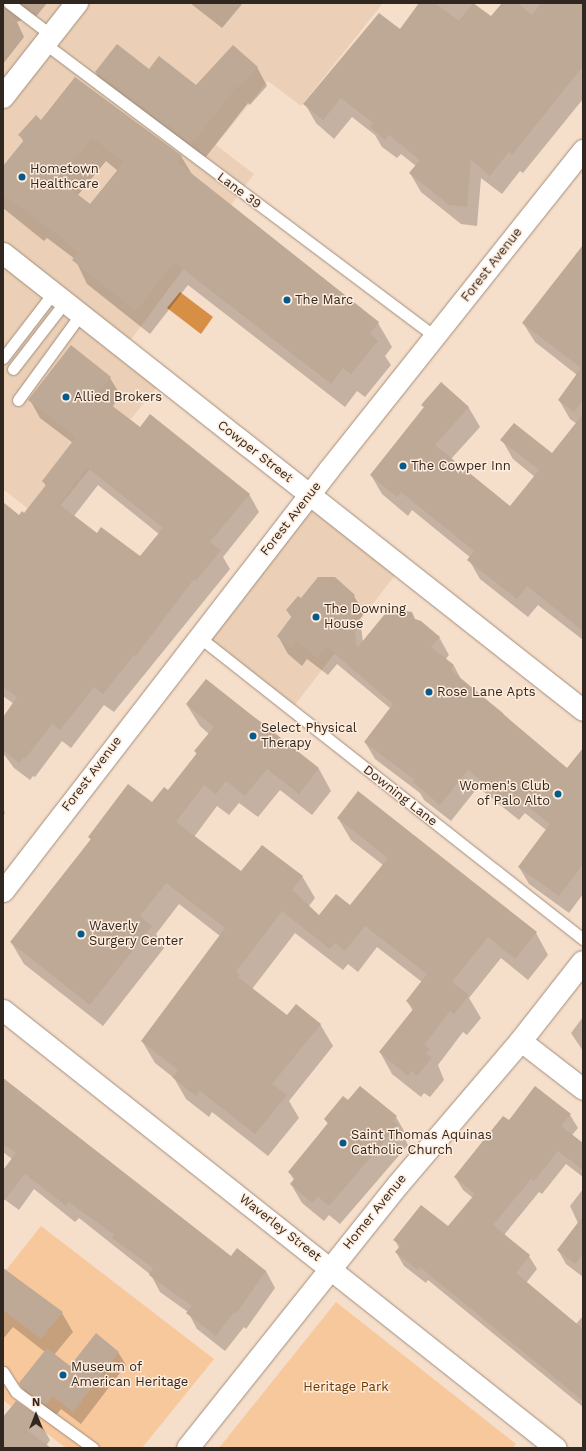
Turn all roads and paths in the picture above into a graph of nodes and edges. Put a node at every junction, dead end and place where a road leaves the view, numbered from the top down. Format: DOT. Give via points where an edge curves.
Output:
graph roads {
  1 [pos="9,3"];
  2 [pos="77,3"];
  3 [pos="48,39"];
  4 [pos="3,96"];
  5 [pos="583,150"];
  6 [pos="3,253"];
  7 [pos="66,304"];
  8 [pos="435,338"];
  9 [pos="3,358"];
  10 [pos="13,369"];
  11 [pos="18,400"];
  12 [pos="309,495"];
  13 [pos="199,637"];
  14 [pos="583,710"];
  15 [pos="3,891"];
  16 [pos="583,939"];
  17 [pos="583,962"];
  18 [pos="3,1010"];
  19 [pos="521,1041"];
  20 [pos="583,1090"];
  21 [pos="330,1268"];
  22 [pos="3,1372"];
  23 [pos="93,1448"];
  24 [pos="188,1448"];
  25 [pos="556,1448"];
  1 -- 3 [label="lane, Lane 39"];
  2 -- 3 [label="street"];
  3 -- 4 [label="street"];
  3 -- 8 [label="lane, Lane 39" via="196,158"];
  5 -- 8 [label="street, Forest Avenue"];
  6 -- 7 [label="street, Cowper Street"];
  7 -- 9 [label="lane"];
  7 -- 10 [label="lane"];
  7 -- 11 [label="lane"];
  7 -- 12 [label="street, Cowper Street"];
  8 -- 12 [label="street, Forest Avenue"];
  12 -- 13 [label="street, Forest Avenue"];
  12 -- 14 [label="street, Cowper Street"];
  13 -- 15 [label="street, Forest Avenue"];
  13 -- 16 [label="lane, Downing Lane"];
  17 -- 19 [label="street, Homer Avenue"];
  18 -- 21 [label="street, Waverley Street"];
  19 -- 20 [label="street"];
  19 -- 21 [label="street, Homer Avenue"];
  21 -- 24 [label="street, Homer Avenue"];
  21 -- 25 [label="street, Waverley Street"];
  22 -- 23 [label="lane" via="16,1392"];
}
